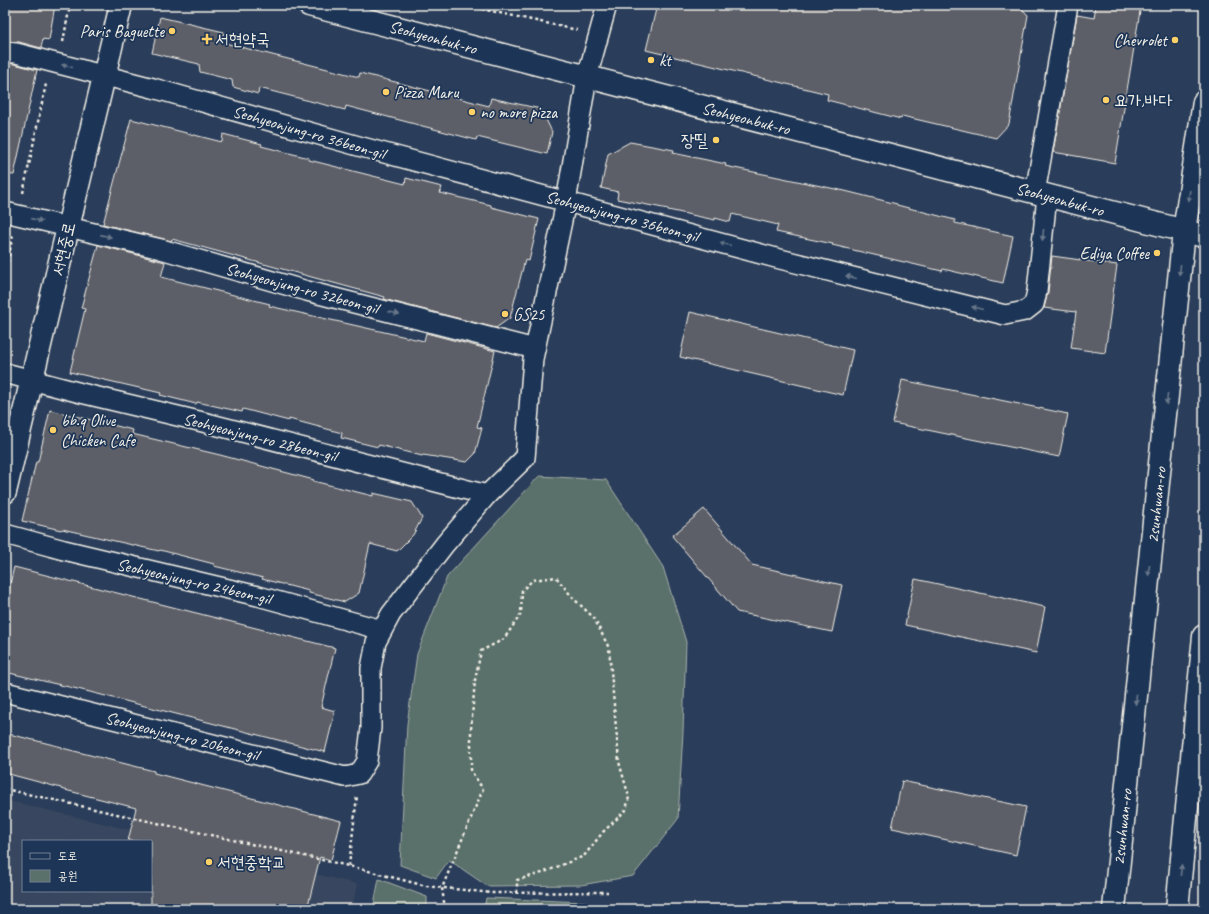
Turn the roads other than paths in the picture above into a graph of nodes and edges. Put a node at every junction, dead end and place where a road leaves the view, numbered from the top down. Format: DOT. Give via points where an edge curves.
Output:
graph roads {
  1 [pos="121,5"];
  2 [pos="309,5"];
  3 [pos="607,5"];
  4 [pos="1068,5"];
  5 [pos="5,52"];
  6 [pos="104,76"];
  7 [pos="587,77"];
  8 [pos="1204,102"];
  9 [pos="1041,194"];
  10 [pos="566,202"];
  11 [pos="5,212"];
  12 [pos="68,227"];
  13 [pos="1194,233"];
  14 [pos="535,349"];
  15 [pos="5,373"];
  16 [pos="32,380"];
  17 [pos="5,492"];
  18 [pos="487,495"];
  19 [pos="5,534"];
  20 [pos="382,630"];
  21 [pos="1204,636"];
  22 [pos="5,692"];
  23 [pos="1114,909"];
  24 [pos="1177,909"];
  1 -- 6 [label="street, 서현중로"];
  2 -- 7 [label="street, Seohyeonbuk-ro"];
  3 -- 7 [label="street"];
  4 -- 9 [label="street, Seohyeonjung-ro 36beon-gil"];
  6 -- 5 [label="street, Seohyeonjung-ro 36beon-gil, one-way"];
  6 -- 10 [label="street, Seohyeonjung-ro 36beon-gil"];
  6 -- 12 [label="street, 서현중로"];
  7 -- 9 [label="street, Seohyeonbuk-ro"];
  7 -- 10 [label="street"];
  8 -- 13 [label="street, 2sunhwan-ro, one-way"];
  9 -- 10 [label="street, Seohyeonjung-ro 36beon-gil, one-way" via="1037,291 1034,304 1025,311 1005,315"];
  9 -- 13 [label="street, Seohyeonbuk-ro"];
  10 -- 14 [label="street"];
  11 -- 12 [label="street, Seohyeonjung-ro 32beon-gil, one-way"];
  12 -- 14 [label="street, Seohyeonjung-ro 32beon-gil, one-way" via="161,249 307,291"];
  12 -- 16 [label="street, 서현중로"];
  13 -- 23 [label="street, 2sunhwan-ro, one-way"];
  14 -- 18 [label="street" via="525,458"];
  15 -- 16 [label="street, Seohyeonjung-ro 28beon-gil"];
  16 -- 17 [label="street, 서현중로"];
  16 -- 18 [label="street, Seohyeonjung-ro 28beon-gil"];
  18 -- 20 [label="street" via="445,544 391,614"];
  19 -- 20 [label="street, Seohyeonjung-ro 24beon-gil" via="258,596"];
  20 -- 22 [label="street, Seohyeonjung-ro 20beon-gil" via="376,642 372,668 371,728 367,761 359,774 345,777"];
  24 -- 21 [label="street, one-way"];
}
